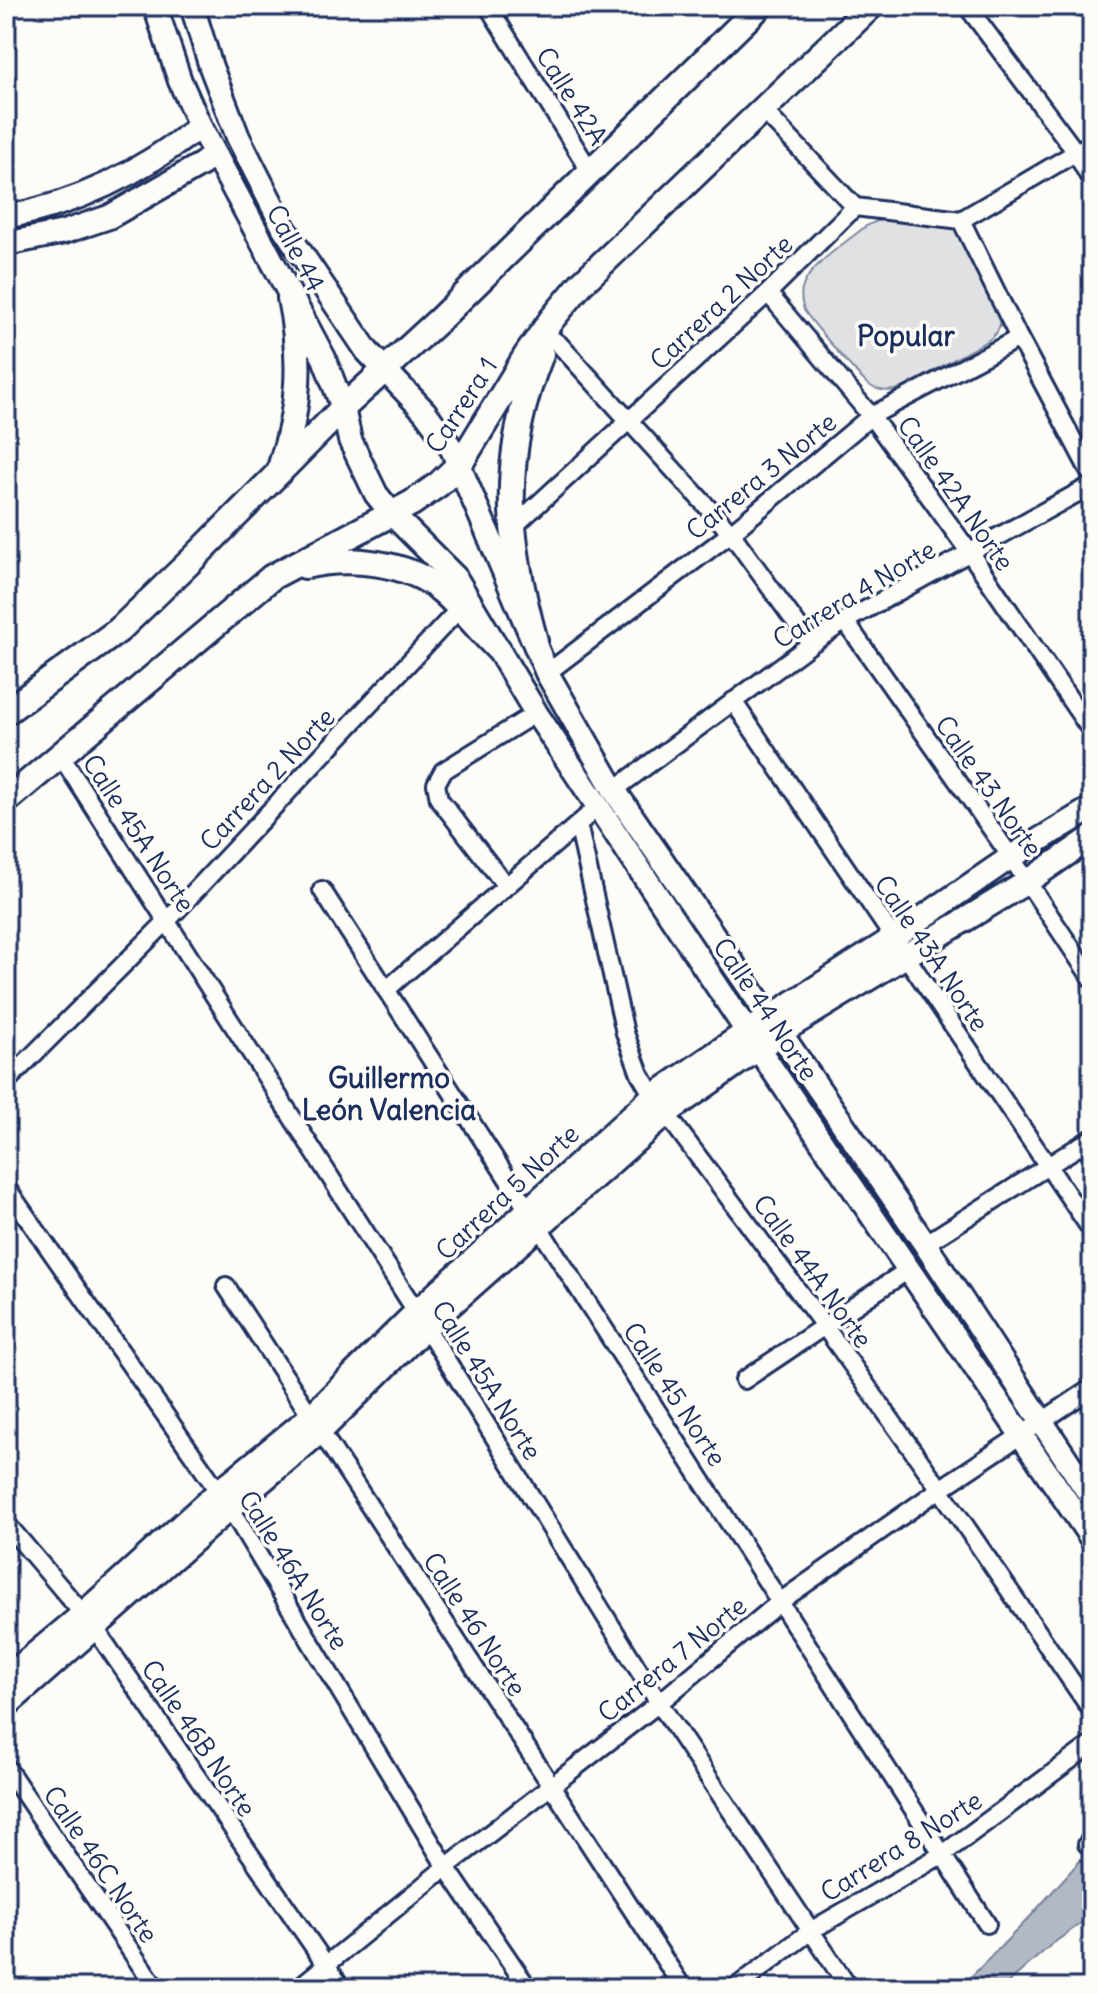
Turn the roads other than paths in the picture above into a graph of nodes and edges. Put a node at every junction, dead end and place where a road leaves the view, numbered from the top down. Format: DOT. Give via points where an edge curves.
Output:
graph roads {
  1 [pos="155,6"];
  2 [pos="192,6"];
  3 [pos="488,6"];
  4 [pos="760,6"];
  5 [pos="871,6"];
  6 [pos="967,6"];
  7 [pos="763,110"];
  8 [pos="200,126"];
  9 [pos="1092,143"];
  10 [pos="1075,151"];
  11 [pos="213,155"];
  12 [pos="590,171"];
  13 [pos="1092,182"];
  14 [pos="96,190"];
  15 [pos="855,207"];
  16 [pos="6,217"];
  17 [pos="109,217"];
  18 [pos="961,220"];
  19 [pos="6,244"];
  20 [pos="768,293"];
  21 [pos="290,298"];
  22 [pos="565,303"];
  23 [pos="548,336"];
  24 [pos="1019,338"];
  25 [pos="385,370"];
  26 [pos="343,408"];
  27 [pos="871,416"];
  28 [pos="629,421"];
  29 [pos="460,464"];
  30 [pos="279,471"];
  31 [pos="1092,476"];
  32 [pos="1092,485"];
  33 [pos="392,514"];
  34 [pos="512,528"];
  35 [pos="731,533"];
  36 [pos="970,553"];
  37 [pos="272,577"];
  38 [pos="459,609"];
  39 [pos="845,621"];
  40 [pos="535,641"];
  41 [pos="811,644"];
  42 [pos="498,649"];
  43 [pos="547,673"];
  44 [pos="733,701"];
  45 [pos="6,712"];
  46 [pos="536,713"];
  47 [pos="1092,732"];
  48 [pos="61,756"];
  49 [pos="606,798"];
  50 [pos="6,801"];
  51 [pos="1092,808"];
  52 [pos="578,824"];
  53 [pos="1092,837"];
  54 [pos="1011,857"];
  55 [pos="1027,882"];
  56 [pos="506,886"];
  57 [pos="322,890"];
  58 [pos="167,921"];
  59 [pos="893,938"];
  60 [pos="906,958"];
  61 [pos="1092,979"];
  62 [pos="386,990"];
  63 [pos="774,1026"];
  64 [pos="752,1040"];
  65 [pos="6,1082"];
  66 [pos="660,1104"];
  67 [pos="1092,1138"];
  68 [pos="1049,1166"];
  69 [pos="6,1187"];
  70 [pos="532,1218"];
  71 [pos="1092,1231"];
  72 [pos="925,1244"];
  73 [pos="908,1270"];
  74 [pos="226,1286"];
  75 [pos="421,1319"];
  76 [pos="825,1327"];
  77 [pos="744,1380"];
  78 [pos="1092,1388"];
  79 [pos="1040,1423"];
  80 [pos="316,1424"];
  81 [pos="1020,1436"];
  82 [pos="940,1489"];
  83 [pos="1092,1498"];
  84 [pos="224,1500"];
  85 [pos="6,1523"];
  86 [pos="1092,1539"];
  87 [pos="781,1601"];
  88 [pos="88,1620"];
  89 [pos="6,1678"];
  90 [pos="659,1703"];
  91 [pos="6,1706"];
  92 [pos="1092,1711"];
  93 [pos="1092,1744"];
  94 [pos="6,1767"];
  95 [pos="552,1787"];
  96 [pos="943,1854"];
  97 [pos="446,1867"];
  98 [pos="987,1924"];
  99 [pos="812,1930"];
  100 [pos="326,1965"];
  101 [pos="156,1988"];
  102 [pos="298,1988"];
  103 [pos="342,1988"];
  104 [pos="528,1988"];
  105 [pos="683,1988"];
  106 [pos="735,1988"];
  107 [pos="849,1988"];
  1 -- 8 [label="main road, Calle 44"];
  2 -- 25 [label="main road, Calle 44" via="238,137 284,228"];
  3 -- 12 [label="street, Calle 42A"];
  4 -- 12 [label="main road"];
  5 -- 7 [label="main road, Carrera 1"];
  6 -- 10 [label="street"];
  7 -- 15 [label="street"];
  7 -- 22 [label="main road, Carrera 1"];
  8 -- 11 [label="main road, Calle 44"];
  8 -- 14 [label="main road" via="158,157"];
  9 -- 10 [label="street"];
  10 -- 13 [label="street"];
  10 -- 18 [label="street"];
  11 -- 17 [label="main road"];
  11 -- 21 [label="main road, Calle 44"];
  12 -- 25 [label="main road"];
  14 -- 16 [label="main road"];
  14 -- 17 [label="main road"];
  15 -- 18 [label="street"];
  15 -- 20 [label="street, Carrera 2 Norte"];
  17 -- 19 [label="main road"];
  18 -- 24 [label="street"];
  20 -- 27 [label="street, Calle 42A Norte"];
  20 -- 28 [label="street, Carrera 2 Norte"];
  21 -- 26 [label="main road, Calle 44" via="324,358"];
  21 -- 30 [label="main road" via="297,331 298,398"];
  22 -- 23 [label="main road"];
  22 -- 29 [label="main road, Carrera 1"];
  23 -- 28 [label="street"];
  23 -- 34 [label="main road" via="520,421"];
  24 -- 27 [label="street, Carrera 3 Norte"];
  24 -- 31 [label="street"];
  25 -- 26 [label="main road"];
  25 -- 29 [label="main road, Calle 44" via="439,428"];
  26 -- 30 [label="main road"];
  26 -- 33 [label="main road, Calle 44" via="354,449"];
  27 -- 35 [label="street, Carrera 3 Norte"];
  27 -- 36 [label="street, Calle 42A Norte"];
  28 -- 34 [label="street, Carrera 2 Norte"];
  28 -- 35 [label="street"];
  29 -- 33 [label="main road, Carrera 1" via="423,497"];
  29 -- 40 [label="main road, Calle 44 Norte"];
  30 -- 45 [label="main road" via="119,630"];
  32 -- 36 [label="street, Carrera 4 Norte"];
  33 -- 37 [label="main road, Carrera 1"];
  33 -- 42 [label="main road, Calle 44 Norte" via="455,577"];
  34 -- 40 [label="main road" via="519,585"];
  35 -- 41 [label="street"];
  35 -- 43 [label="street, Carrera 3 Norte"];
  36 -- 39 [label="street, Carrera 4 Norte"];
  36 -- 47 [label="street, Calle 42A Norte"];
  37 -- 38 [label="main road" via="308,565 380,565 425,580"];
  37 -- 48 [label="main road, Carrera 1"];
  38 -- 42 [label="main road"];
  38 -- 58 [label="street, Carrera 2 Norte"];
  39 -- 41 [label="street, Carrera 4 Norte"];
  39 -- 54 [label="street, Calle 43 Norte"];
  40 -- 43 [label="main road, Calle 44 Norte"];
  41 -- 44 [label="street, Carrera 4 Norte"];
  42 -- 46 [label="main road, Calle 44 Norte"];
  43 -- 49 [label="main road, Calle 44 Norte"];
  44 -- 49 [label="street, Carrera 4 Norte"];
  44 -- 59 [label="street, Calle 43A Norte"];
  46 -- 49 [label="main road, Calle 44 Norte"];
  46 -- 56 [label="street" via="443,771 436,784 439,799"];
  48 -- 50 [label="main road, Carrera 1"];
  48 -- 58 [label="street, Calle 45A Norte"];
  49 -- 52 [label="street, Carrera 4 Norte"];
  49 -- 63 [label="main road, Calle 44 Norte"];
  49 -- 64 [label="main road, Calle 44 Norte"];
  51 -- 54 [label="main road, Carrera 5 Norte"];
  52 -- 56 [label="street, Carrera 4 Norte"];
  52 -- 66 [label="street, Calle 44A Norte" via="625,1033 640,1074"];
  53 -- 55 [label="main road, Carrera 5 Norte"];
  54 -- 55 [label="street, Calle 43 Norte"];
  54 -- 59 [label="main road, Carrera 5 Norte"];
  55 -- 60 [label="main road, Carrera 5 Norte"];
  55 -- 61 [label="street, Calle 43 Norte"];
  56 -- 62 [label="street, Carrera 4 Norte"];
  57 -- 62 [label="street, Calle 45 Norte"];
  58 -- 65 [label="street, Carrera 2 Norte"];
  58 -- 75 [label="street, Calle 45A Norte"];
  59 -- 60 [label="street, Calle 43A Norte"];
  59 -- 63 [label="main road, Carrera 5 Norte"];
  60 -- 63 [label="main road, Carrera 5 Norte"];
  60 -- 68 [label="street, Calle 43A Norte"];
  62 -- 70 [label="street, Calle 45 Norte"];
  63 -- 64 [label="main road, Carrera 5 Norte"];
  63 -- 72 [label="main road, Calle 44 Norte"];
  64 -- 66 [label="main road, Carrera 5 Norte"];
  64 -- 73 [label="main road, Calle 44 Norte"];
  66 -- 70 [label="main road, Carrera 5 Norte"];
  66 -- 76 [label="street, Calle 44A Norte"];
  67 -- 68 [label="street"];
  68 -- 71 [label="street, Calle 43A Norte"];
  68 -- 72 [label="street"];
  69 -- 84 [label="street, Calle 46A Norte"];
  70 -- 75 [label="main road, Carrera 5 Norte"];
  70 -- 87 [label="street, Calle 45 Norte"];
  72 -- 79 [label="main road, Calle 44 Norte"];
  73 -- 76 [label="street"];
  73 -- 81 [label="main road, Calle 44 Norte"];
  74 -- 80 [label="street, Calle 46 Norte"];
  75 -- 80 [label="main road, Carrera 5 Norte"];
  75 -- 90 [label="street, Calle 45A Norte"];
  76 -- 77 [label="street"];
  76 -- 82 [label="street, Calle 44A Norte"];
  78 -- 79 [label="street, Carrera 7 Norte"];
  79 -- 81 [label="street, Carrera 7 Norte"];
  79 -- 83 [label="main road, Calle 44 Norte"];
  80 -- 84 [label="main road, Carrera 5 Norte"];
  80 -- 95 [label="street, Calle 46 Norte"];
  81 -- 82 [label="street, Carrera 7 Norte"];
  81 -- 86 [label="main road, Calle 44 Norte"];
  82 -- 87 [label="street, Carrera 7 Norte"];
  82 -- 92 [label="street, Calle 44A Norte"];
  84 -- 88 [label="main road, Carrera 5 Norte"];
  84 -- 97 [label="street, Calle 46A Norte"];
  85 -- 88 [label="street, Calle 46B Norte"];
  87 -- 90 [label="street, Carrera 7 Norte"];
  87 -- 96 [label="street, Calle 45 Norte"];
  88 -- 89 [label="main road, Carrera 5 Norte"];
  88 -- 91 [label="main road, Carrera 5 Norte"];
  88 -- 100 [label="street, Calle 46B Norte"];
  90 -- 95 [label="street, Carrera 7 Norte"];
  90 -- 99 [label="street, Calle 45A Norte"];
  93 -- 96 [label="street, Carrera 8 Norte"];
  94 -- 101 [label="street, Calle 46C Norte"];
  95 -- 97 [label="street, Carrera 7 Norte"];
  95 -- 105 [label="street, Calle 46 Norte"];
  96 -- 98 [label="street, Calle 45 Norte"];
  96 -- 99 [label="street, Carrera 8 Norte"];
  97 -- 100 [label="street, Carrera 7 Norte"];
  97 -- 104 [label="street, Calle 46A Norte"];
  99 -- 106 [label="street, Carrera 8 Norte"];
  99 -- 107 [label="street, Calle 45A Norte"];
  100 -- 102 [label="street, Carrera 7 Norte"];
  100 -- 103 [label="street, Calle 46B Norte"];
}
